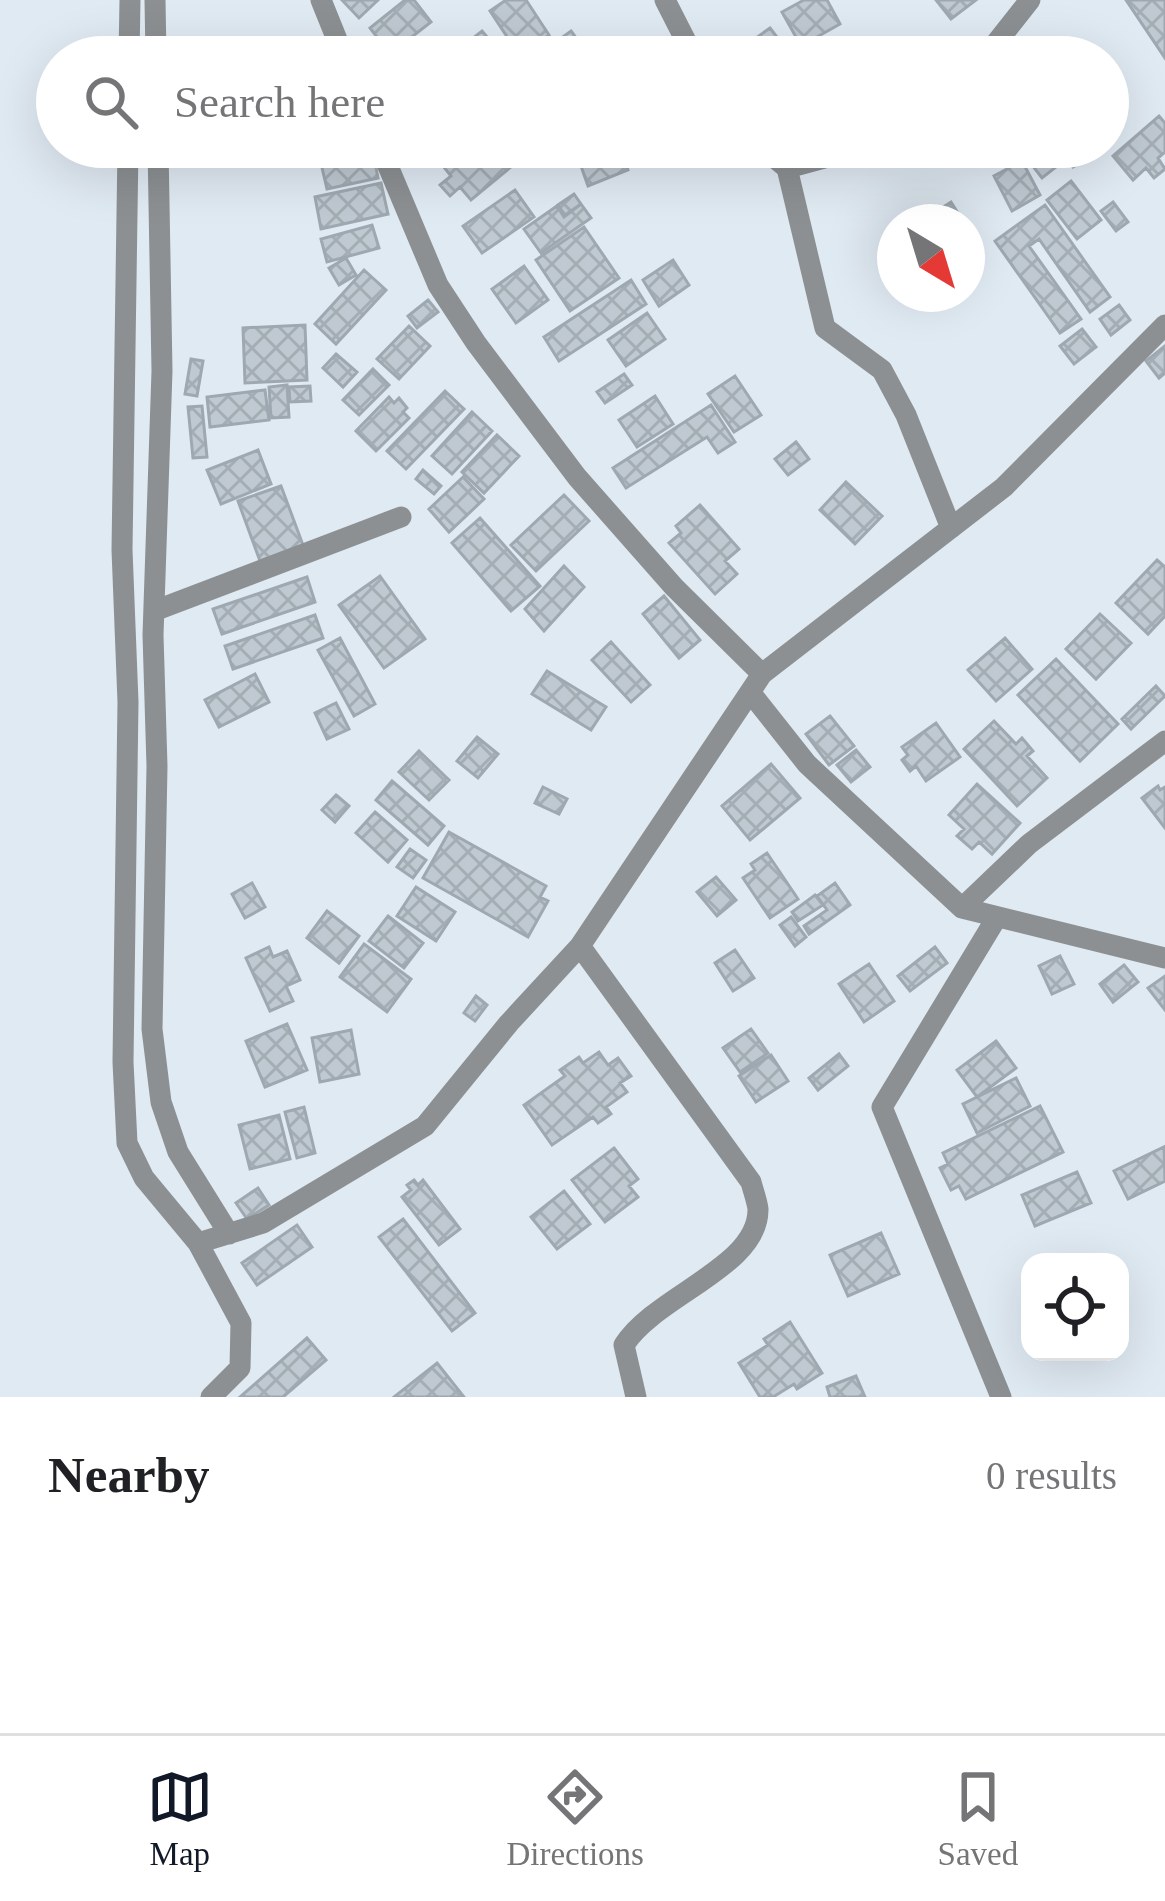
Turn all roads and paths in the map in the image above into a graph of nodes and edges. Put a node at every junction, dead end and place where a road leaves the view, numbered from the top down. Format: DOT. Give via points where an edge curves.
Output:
graph roads {
  1 [pos="130,0"];
  2 [pos="155,0"];
  3 [pos="320,0"];
  4 [pos="664,0"];
  5 [pos="1030,0"];
  6 [pos="129,36"];
  7 [pos="156,36"];
  8 [pos="335,36"];
  9 [pos="683,36"];
  10 [pos="1002,36"];
  11 [pos="128,168"];
  12 [pos="158,168"];
  13 [pos="389,168"];
  14 [pos="787,168"];
  15 [pos="1165,325"];
  16 [pos="400,518"];
  17 [pos="951,529"];
  18 [pos="154,611"];
  19 [pos="756,683"];
  20 [pos="1165,741"];
  21 [pos="962,908"];
  22 [pos="998,917"];
  23 [pos="580,946"];
  24 [pos="1165,958"];
  25 [pos="229,1234"];
  26 [pos="198,1244"];
  27 [pos="212,1397"];
  28 [pos="636,1397"];
  29 [pos="1000,1397"];
  1 -- 6 [label="street"];
  2 -- 7 [label="street"];
  3 -- 8 [label="street"];
  4 -- 9 [label="street"];
  5 -- 10 [label="street"];
  11 -- 26 [label="street" via="128,1142 144,1178"];
  12 -- 18 [label="street"];
  13 -- 19 [label="street" via="437,285 476,343 577,477"];
  14 -- 17 [label="street" via="825,328 883,370"];
  15 -- 17 [label="street" via="1004,488"];
  16 -- 18 [label="street"];
  17 -- 19 [label="street"];
  18 -- 25 [label="street" via="152,1029 160,1102 178,1152"];
  19 -- 21 [label="street" via="807,764"];
  19 -- 23 [label="street"];
  20 -- 21 [label="street" via="1028,844"];
  21 -- 22 [label="street"];
  22 -- 24 [label="street"];
  22 -- 29 [label="street" via="883,1107"];
  23 -- 25 [label="street" via="425,1126 263,1223"];
  23 -- 28 [label="street" via="751,1182 758,1210 752,1235 719,1272 661,1306 624,1345"];
  25 -- 26 [label="street"];
  26 -- 27 [label="street" via="241,1323 240,1369"];
}
